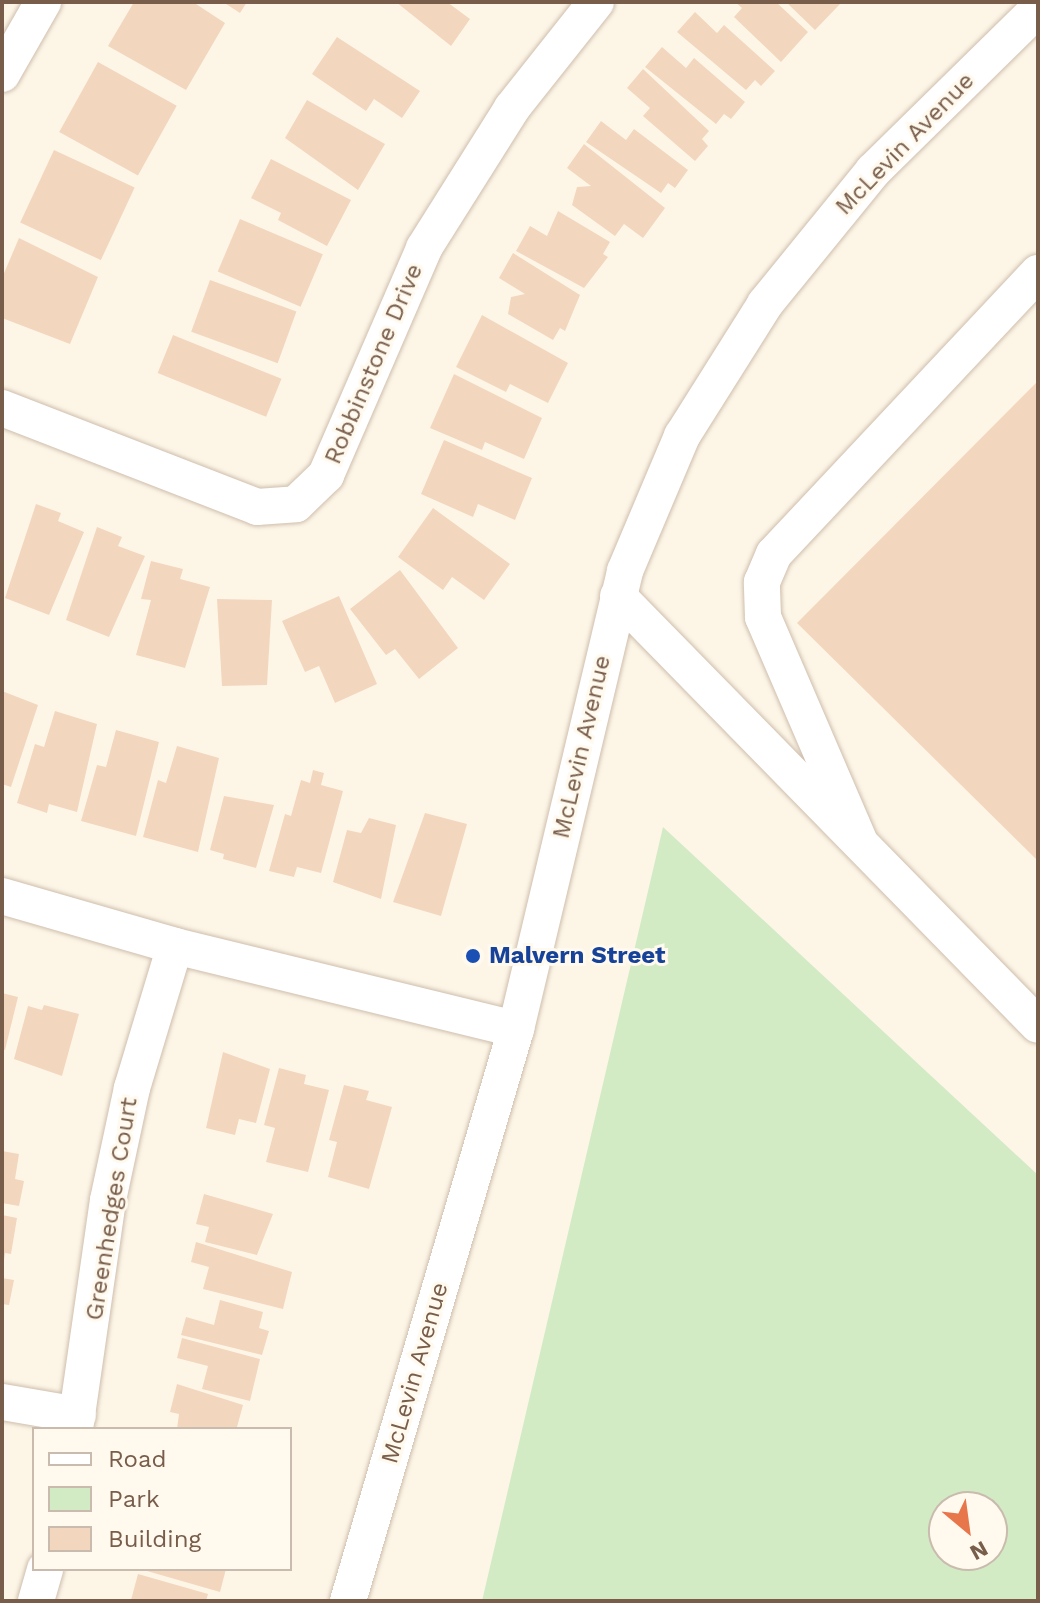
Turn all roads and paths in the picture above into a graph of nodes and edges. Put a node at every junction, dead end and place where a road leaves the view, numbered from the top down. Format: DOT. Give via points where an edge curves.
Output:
graph roads {
  1 [pos="43,2"];
  2 [pos="596,2"];
  3 [pos="1038,9"];
  4 [pos="2,74"];
  5 [pos="1038,273"];
  6 [pos="2,408"];
  7 [pos="618,596"];
  8 [pos="859,840"];
  9 [pos="2,896"];
  10 [pos="175,946"];
  11 [pos="1038,1025"];
  12 [pos="516,1029"];
  13 [pos="2,1402"];
  14 [pos="76,1422"];
  15 [pos="44,1571"];
  16 [pos="36,1601"];
  17 [pos="348,1601"];
  1 -- 4 [label="street"];
  2 -- 6 [label="street, Robbinstone Drive" via="512,108 424,248 326,475 296,504 257,507"];
  3 -- 7 [label="street, McLevin Avenue" via="873,171 765,304 682,436"];
  5 -- 8 [label="street" via="774,554 762,582 763,617"];
  7 -- 8 [label="street"];
  7 -- 12 [label="street, McLevin Avenue"];
  8 -- 11 [label="street"];
  9 -- 10 [label="street"];
  10 -- 12 [label="street"];
  10 -- 14 [label="street, Greenhedges Court" via="132,1088 108,1200"];
  12 -- 17 [label="street, McLevin Avenue"];
  13 -- 14 [label="street"];
  15 -- 16 [label="street"];
}
